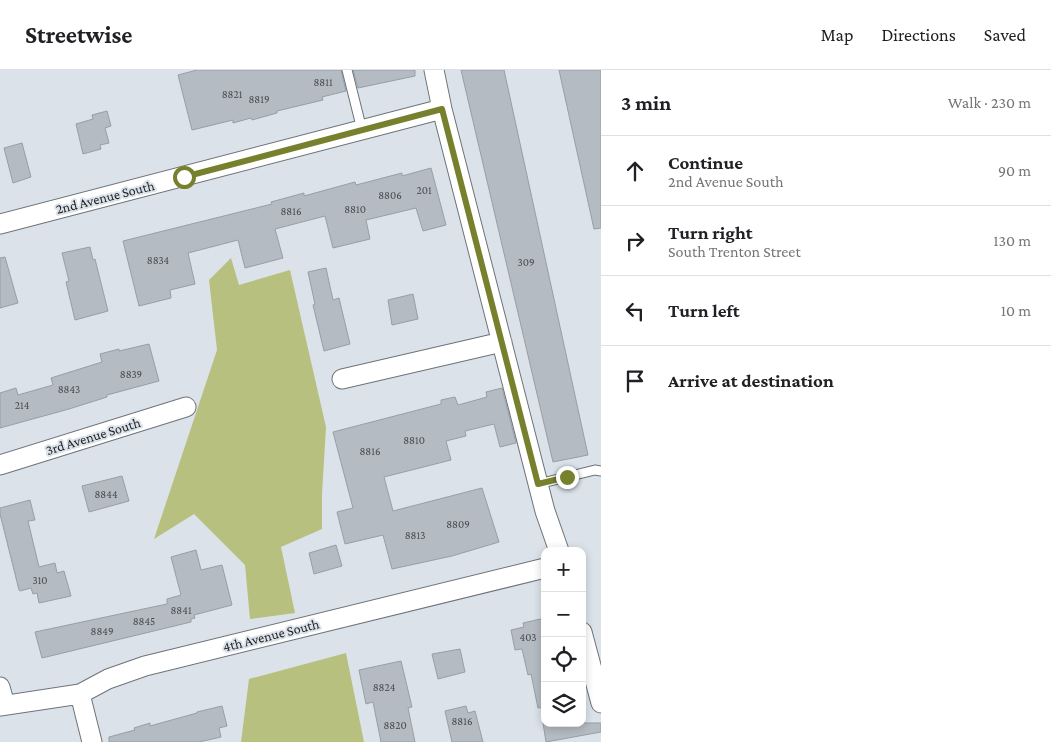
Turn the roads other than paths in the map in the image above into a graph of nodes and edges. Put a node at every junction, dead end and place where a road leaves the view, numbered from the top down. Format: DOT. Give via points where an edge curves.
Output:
graph roads {
  1 [pos="346,70"];
  2 [pos="434,70"];
  3 [pos="442,109"];
  4 [pos="362,131"];
  5 [pos="0,224"];
  6 [pos="502,342"];
  7 [pos="342,379"];
  8 [pos="186,407"];
  9 [pos="0,465"];
  10 [pos="601,471"];
  11 [pos="538,484"];
  12 [pos="558,547"];
  13 [pos="541,569"];
  14 [pos="584,637"];
  15 [pos="595,659"];
  16 [pos="0,687"];
  17 [pos="80,694"];
  18 [pos="601,703"];
  19 [pos="2,706"];
  20 [pos="92,742"];
  1 -- 4 [label="lane"];
  2 -- 3 [label="street"];
  3 -- 4 [label="street, 2nd Avenue South"];
  3 -- 6 [label="street"];
  4 -- 5 [label="street, 2nd Avenue South"];
  6 -- 7 [label="street"];
  6 -- 11 [label="street"];
  8 -- 9 [label="street, 3rd Avenue South"];
  10 -- 11 [label="lane"];
  11 -- 12 [label="street"];
  13 -- 17 [label="street, 4th Avenue South" via="145,666 108,679"];
  14 -- 15 [label="street"];
  15 -- 18 [label="street"];
  16 -- 19 [label="street"];
  17 -- 19 [label="street, 4th Avenue South"];
  17 -- 20 [label="street"];
}
